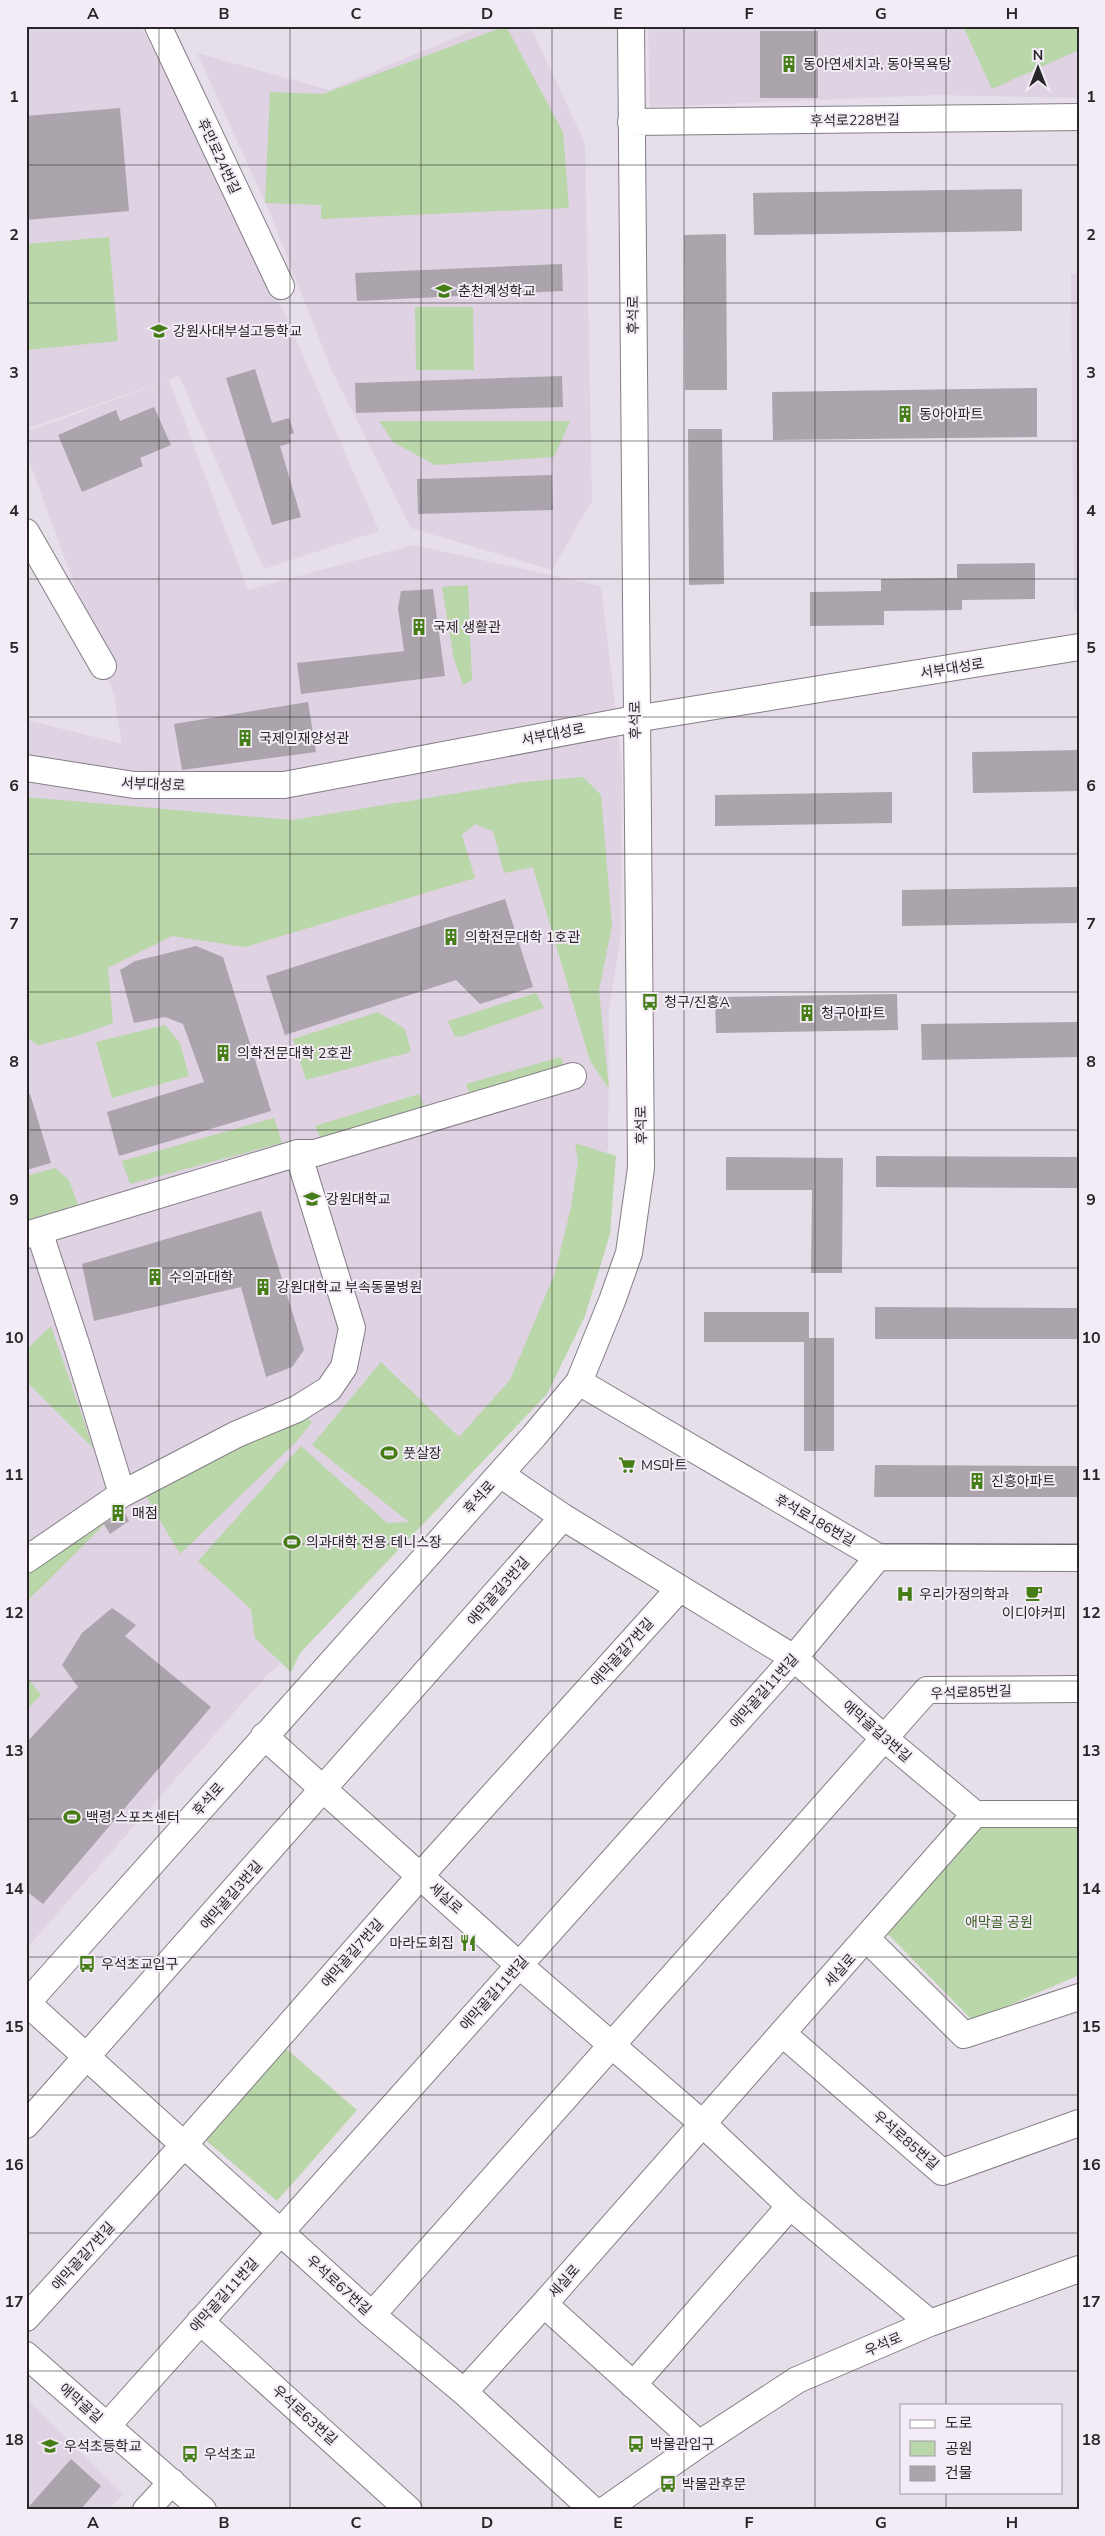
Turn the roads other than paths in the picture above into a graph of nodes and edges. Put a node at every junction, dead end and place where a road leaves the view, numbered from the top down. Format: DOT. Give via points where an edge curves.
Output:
graph roads {
  1 [pos="158,26"];
  2 [pos="631,26"];
  3 [pos="1079,117"];
  4 [pos="631,122"];
  5 [pos="281,286"];
  6 [pos="26,532"];
  7 [pos="1079,647"];
  8 [pos="103,666"];
  9 [pos="635,719"];
  10 [pos="26,768"];
  11 [pos="573,1076"];
  12 [pos="298,1153"];
  13 [pos="32,1233"];
  14 [pos="578,1382"];
  15 [pos="500,1474"];
  16 [pos="122,1494"];
  17 [pos="563,1517"];
  18 [pos="878,1557"];
  19 [pos="1079,1558"];
  20 [pos="26,1560"];
  21 [pos="679,1590"];
  22 [pos="794,1658"];
  23 [pos="1079,1689"];
  24 [pos="264,1736"];
  25 [pos="884,1738"];
  26 [pos="325,1789"];
  27 [pos="975,1814"];
  28 [pos="1079,1814"];
  29 [pos="421,1875"];
  30 [pos="867,1939"];
  31 [pos="519,1965"];
  32 [pos="1079,1997"];
  33 [pos="26,2004"];
  34 [pos="783,2034"];
  35 [pos="613,2045"];
  36 [pos="87,2058"];
  37 [pos="1079,2123"];
  38 [pos="703,2124"];
  39 [pos="26,2125"];
  40 [pos="183,2146"];
  41 [pos="790,2206"];
  42 [pos="280,2232"];
  43 [pos="1079,2269"];
  44 [pos="544,2304"];
  45 [pos="372,2315"];
  46 [pos="26,2318"];
  47 [pos="200,2321"];
  48 [pos="930,2324"];
  49 [pos="26,2355"];
  50 [pos="634,2385"];
  51 [pos="464,2392"];
  52 [pos="107,2426"];
  53 [pos="699,2444"];
  54 [pos="172,2482"];
  55 [pos="146,2510"];
  56 [pos="203,2510"];
  57 [pos="409,2510"];
  58 [pos="593,2510"];
  59 [pos="605,2510"];
  1 -- 5 [label="street, 후만로24번길"];
  2 -- 4 [label="street, 후석로"];
  3 -- 4 [label="street, 후석로228번길"];
  4 -- 9 [label="street, 후석로"];
  6 -- 8 [label="street"];
  7 -- 9 [label="street, 서부대성로"];
  9 -- 10 [label="street, 서부대성로" via="284,785 134,785"];
  9 -- 14 [label="street, 후석로" via="641,1168 629,1253"];
  11 -- 12 [label="street" via="315,1153"];
  12 -- 13 [label="street"];
  12 -- 16 [label="street" via="352,1328 344,1367 329,1389 297,1409 238,1434"];
  13 -- 16 [label="street" via="78,1350"];
  14 -- 15 [label="street, 후석로"];
  14 -- 18 [label="street, 후석로186번길"];
  15 -- 17 [label="street"];
  15 -- 24 [label="street, 후석로"];
  16 -- 20 [label="street"];
  17 -- 21 [label="street, 애막골길3번길"];
  17 -- 26 [label="street, 애막골길3번길"];
  18 -- 19 [label="street, 후석로186번길"];
  18 -- 22 [label="street, 애막골길11번길"];
  21 -- 22 [label="street, 애막골길3번길"];
  21 -- 29 [label="street, 애막골길7번길"];
  22 -- 25 [label="street, 애막골길3번길"];
  22 -- 31 [label="street, 애막골길11번길"];
  23 -- 25 [label="street, 우석로85번길" via="927,1690"];
  24 -- 26 [label="street, 세실로"];
  24 -- 33 [label="street, 후석로"];
  25 -- 27 [label="street, 애막골길3번길"];
  25 -- 35 [label="street"];
  26 -- 29 [label="street, 세실로"];
  26 -- 36 [label="street, 애막골길3번길"];
  27 -- 28 [label="street"];
  27 -- 30 [label="street, 세실로"];
  29 -- 31 [label="street, 세실로"];
  29 -- 40 [label="street, 애막골길7번길"];
  30 -- 32 [label="street" via="964,2035"];
  30 -- 34 [label="street, 세실로"];
  31 -- 35 [label="street, 세실로"];
  31 -- 42 [label="street, 애막골길11번길"];
  33 -- 36 [label="street, 우석로67번길"];
  34 -- 37 [label="street, 우석로85번길" via="942,2172"];
  34 -- 38 [label="street, 세실로"];
  35 -- 38 [label="street, 세실로"];
  35 -- 45 [label="street"];
  36 -- 39 [label="street, 애막골길3번길"];
  36 -- 40 [label="street, 우석로67번길"];
  38 -- 41 [label="street, 세실로"];
  38 -- 44 [label="street, 세실로"];
  40 -- 42 [label="street, 우석로67번길"];
  40 -- 46 [label="street, 애막골길7번길"];
  41 -- 48 [label="street, 세실로"];
  41 -- 50 [label="street"];
  42 -- 45 [label="street, 우석로67번길"];
  42 -- 47 [label="street, 애막골길11번길"];
  43 -- 48 [label="street, 우석로"];
  44 -- 50 [label="street"];
  44 -- 51 [label="street, 세실로"];
  45 -- 51 [label="street, 우석로67번길"];
  47 -- 52 [label="street, 애막골길11번길"];
  47 -- 57 [label="street, 우석로63번길"];
  48 -- 53 [label="street, 우석로" via="797,2380"];
  49 -- 52 [label="street, 애막골길"];
  50 -- 53 [label="street"];
  51 -- 58 [label="street, 우석로67번길"];
  52 -- 54 [label="street, 애막골길"];
  53 -- 59 [label="street, 우석로"];
  54 -- 55 [label="street"];
  54 -- 56 [label="street, 애막골길"];
}
